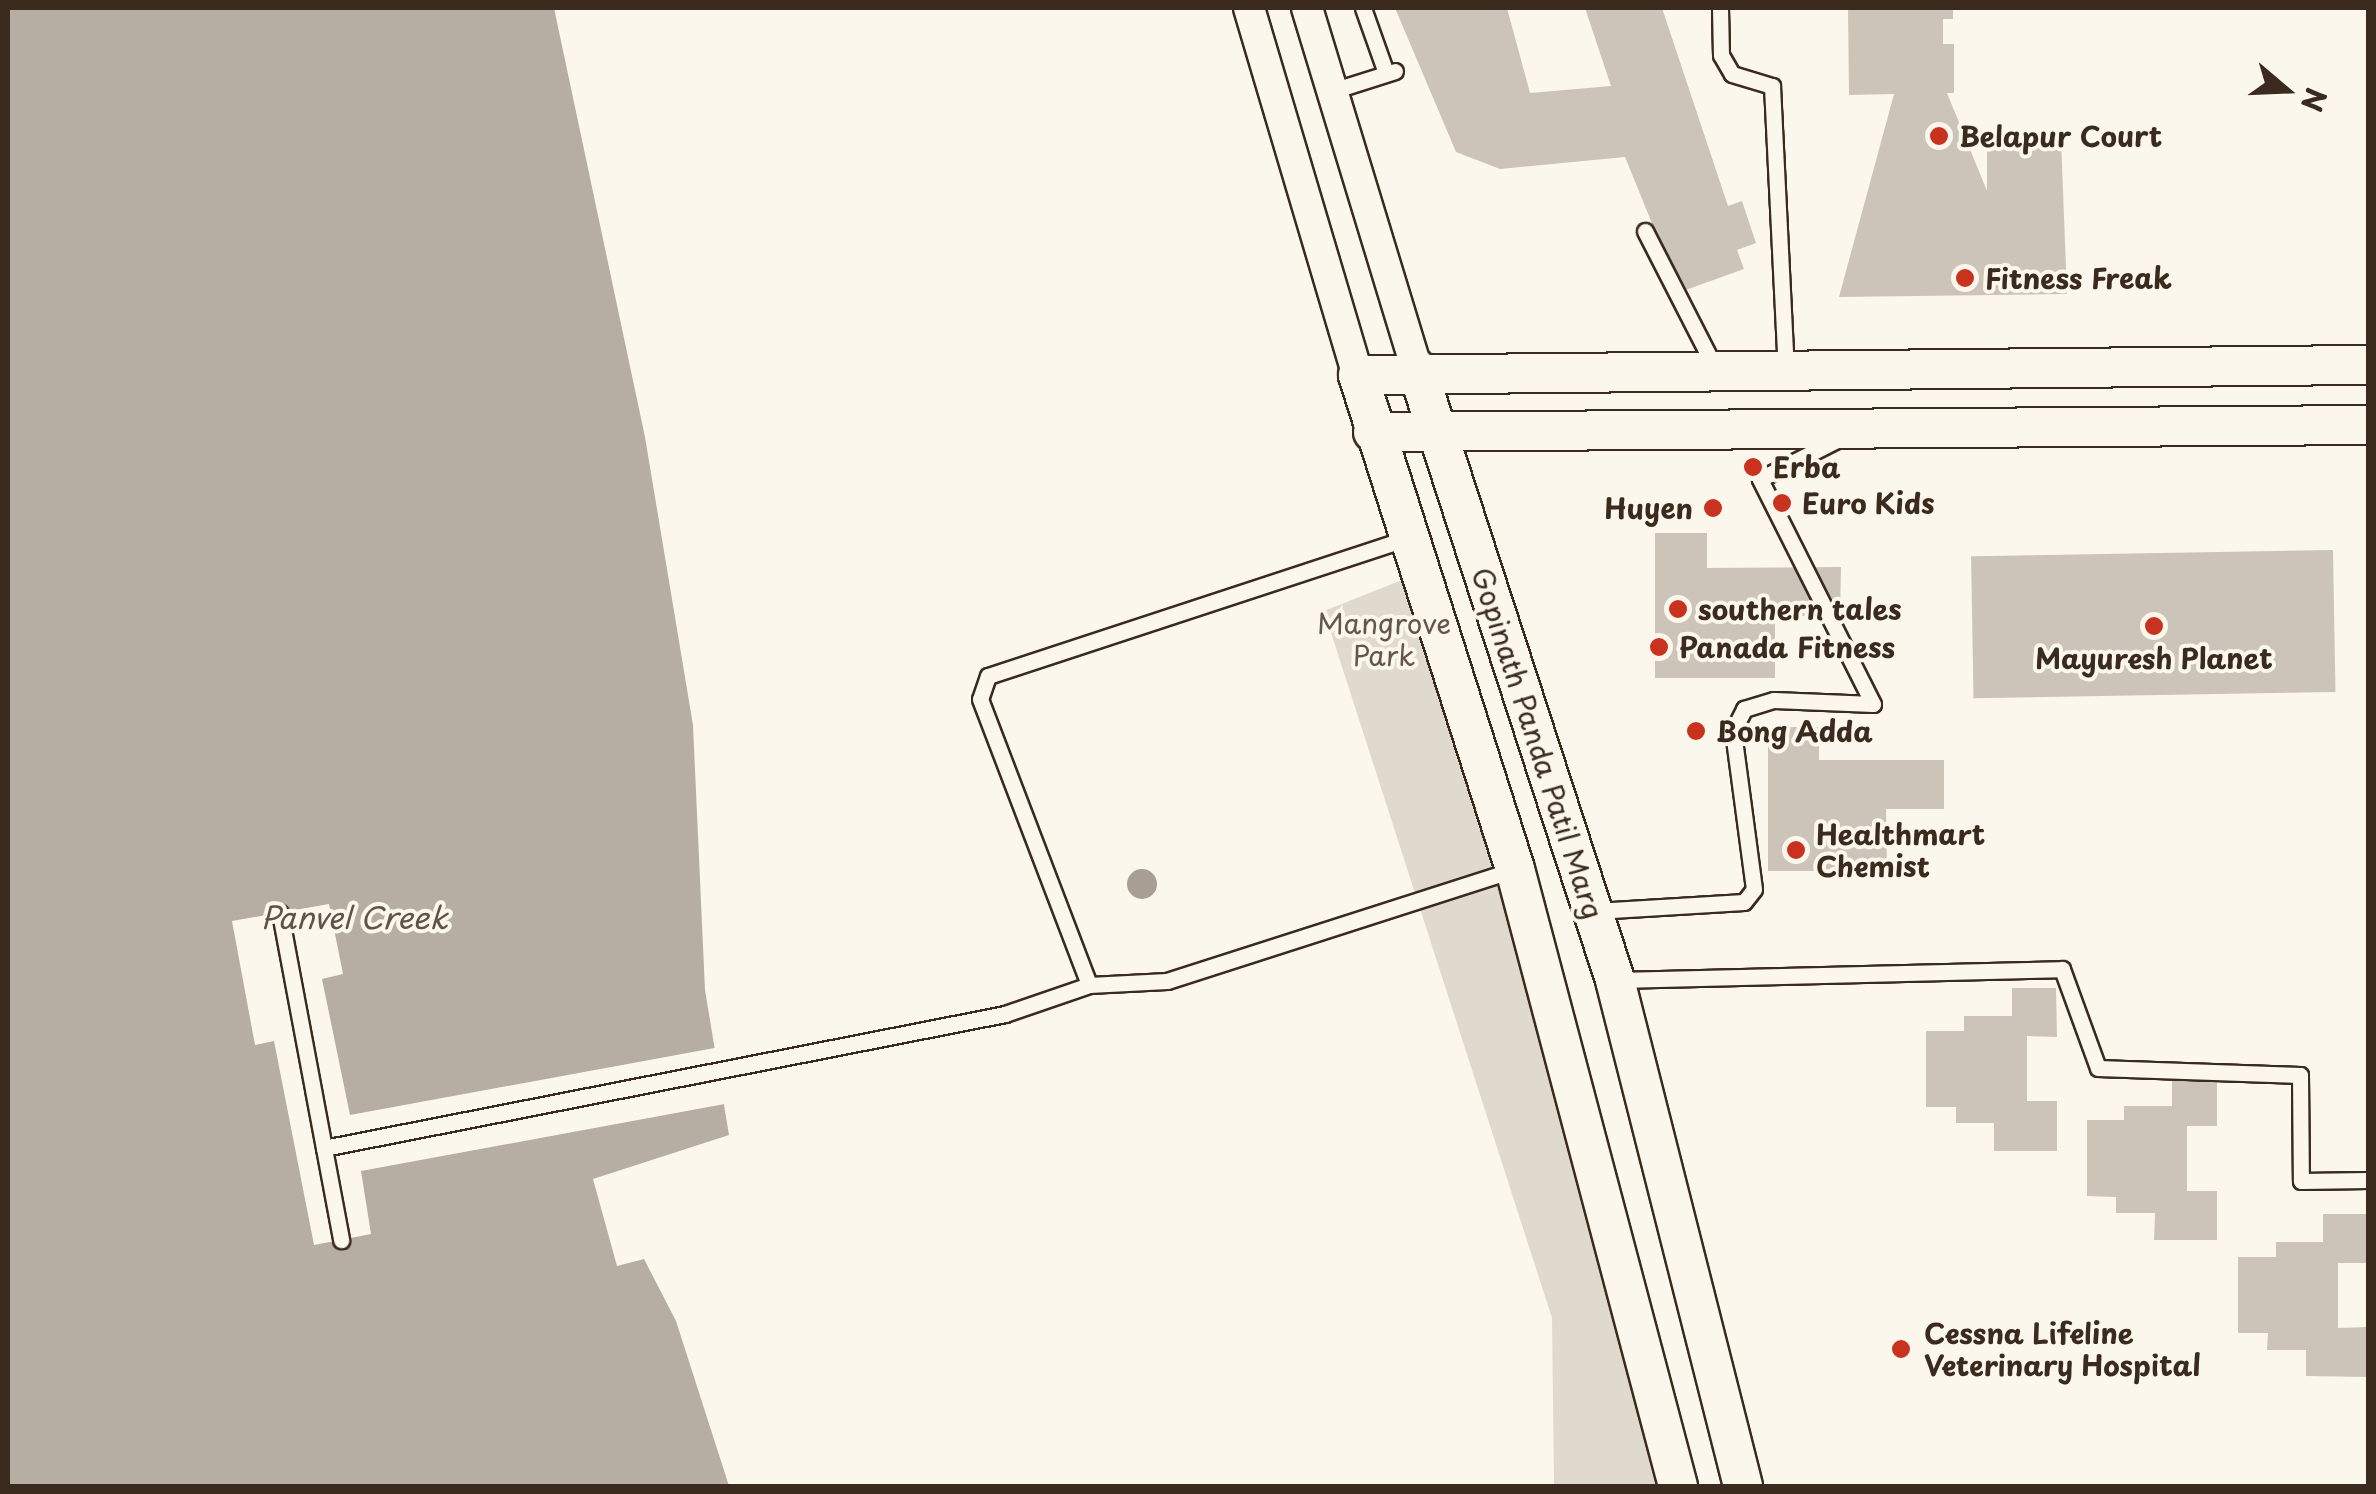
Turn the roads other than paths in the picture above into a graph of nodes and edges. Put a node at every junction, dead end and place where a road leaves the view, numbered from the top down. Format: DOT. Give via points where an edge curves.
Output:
graph roads {
  1 [pos="1250,8"];
  2 [pos="1307,8"];
  3 [pos="1363,8"];
  4 [pos="1720,8"];
  5 [pos="1332,90"];
  6 [pos="1645,232"];
  7 [pos="2368,365"];
  8 [pos="1417,369"];
  9 [pos="1786,369"];
  10 [pos="1716,370"];
  11 [pos="1358,375"];
  12 [pos="2368,426"];
  13 [pos="1858,428"];
  14 [pos="1437,430"];
  15 [pos="1373,432"];
  16 [pos="1405,539"];
  17 [pos="1516,869"];
  18 [pos="1591,911"];
  19 [pos="280,912"];
  20 [pos="1614,980"];
  21 [pos="1089,985"];
  22 [pos="324,1148"];
  23 [pos="2368,1180"];
  24 [pos="341,1240"];
  25 [pos="1678,1486"];
  26 [pos="1742,1486"];
  1 -- 11 [label="street"];
  2 -- 5 [label="street, Gopinath Panda Patil Marg"];
  3 -- 5 [label="lane" via="1390,72"];
  4 -- 9 [label="lane" via="1721,54 1732,74 1772,86"];
  5 -- 8 [label="street, Gopinath Panda Patil Marg"];
  6 -- 10 [label="lane"];
  7 -- 9 [label="street"];
  8 -- 10 [label="street"];
  8 -- 11 [label="street"];
  8 -- 14 [label="street, Gopinath Panda Patil Marg"];
  9 -- 10 [label="street"];
  11 -- 15 [label="street"];
  12 -- 13 [label="street"];
  13 -- 14 [label="street"];
  13 -- 18 [label="lane" via="1760,480 1873,704 1774,700 1744,709 1733,732 1754,889 1744,902"];
  14 -- 15 [label="street"];
  14 -- 18 [label="street, Gopinath Panda Patil Marg"];
  15 -- 16 [label="street"];
  16 -- 17 [label="street"];
  16 -- 21 [label="lane" via="988,676 980,699"];
  17 -- 21 [label="lane" via="1167,981"];
  17 -- 25 [label="street"];
  18 -- 20 [label="street, Gopinath Panda Patil Marg"];
  19 -- 22 [label="lane"];
  20 -- 23 [label="lane" via="2062,969 2098,1068 2300,1075 2301,1181"];
  20 -- 26 [label="street, Gopinath Panda Patil Marg"];
  21 -- 22 [label="lane" via="1005,1014"];
  22 -- 24 [label="lane"];
}
